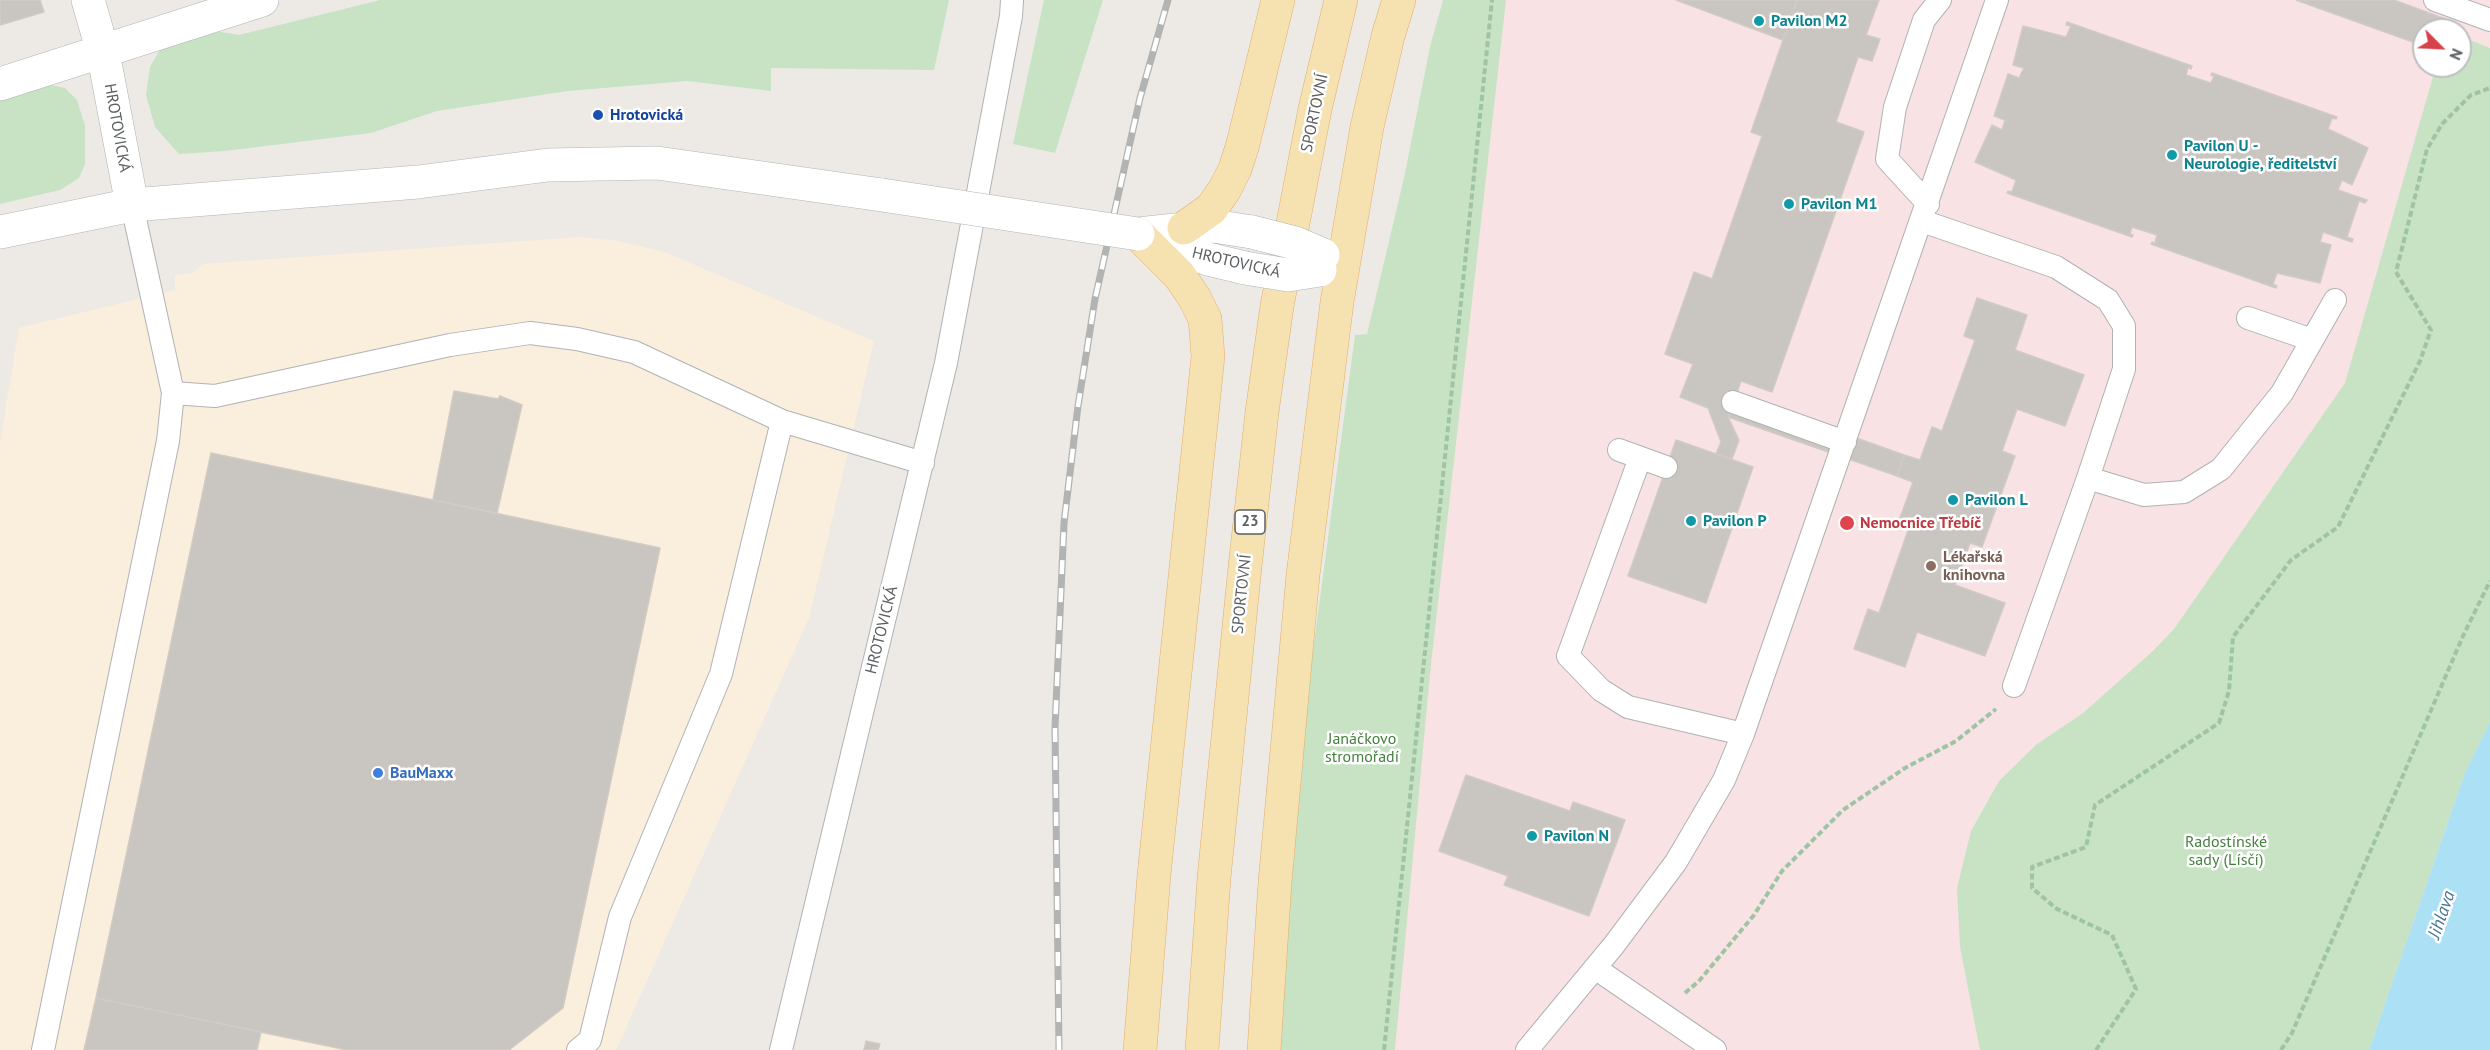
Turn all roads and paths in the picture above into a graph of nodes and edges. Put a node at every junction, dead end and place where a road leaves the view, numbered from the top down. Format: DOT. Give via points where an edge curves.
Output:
graph roads {
  1 [pos="88,0"];
  2 [pos="262,0"];
  3 [pos="1012,0"];
  4 [pos="1278,0"];
  5 [pos="1341,0"];
  6 [pos="1399,0"];
  7 [pos="1492,0"];
  8 [pos="1940,0"];
  9 [pos="1997,0"];
  10 [pos="2435,0"];
  11 [pos="2490,20"];
  12 [pos="103,52"];
  13 [pos="0,84"];
  14 [pos="2490,88"];
  15 [pos="132,205"];
  16 [pos="1925,213"];
  17 [pos="1185,228"];
  18 [pos="0,232"];
  19 [pos="1138,234"];
  20 [pos="1328,263"];
  21 [pos="2335,300"];
  22 [pos="2248,318"];
  23 [pos="2312,340"];
  24 [pos="173,393"];
  25 [pos="1733,402"];
  26 [pos="782,421"];
  27 [pos="1845,442"];
  28 [pos="1618,450"];
  29 [pos="1640,458"];
  30 [pos="923,463"];
  31 [pos="1666,467"];
  32 [pos="2088,478"];
  33 [pos="2490,581"];
  34 [pos="2014,686"];
  35 [pos="1743,734"];
  36 [pos="1595,968"];
  37 [pos="1661,1013"];
  38 [pos="43,1050"];
  39 [pos="578,1050"];
  40 [pos="781,1050"];
  41 [pos="1140,1050"];
  42 [pos="1202,1050"];
  43 [pos="1264,1050"];
  44 [pos="1383,1050"];
  45 [pos="1527,1050"];
  46 [pos="1715,1050"];
  47 [pos="2096,1050"];
  48 [pos="2281,1050"];
  1 -- 12 [label="main road, HROTOVICKÁ"];
  2 -- 12 [label="main road"];
  3 -- 30 [label="lane, HROTOVICKÁ" via="948,351"];
  4 -- 17 [label="main road" via="1235,169 1211,209"];
  5 -- 42 [label="main road, SPORTOVNÍ / 23" via="1315,109 1277,306 1262,412 1215,867"];
  6 -- 20 [label="main road"];
  7 -- 44 [label="path"];
  8 -- 16 [label="lane" via="1924,20 1895,107 1887,159"];
  9 -- 16 [label="lane"];
  10 -- 11 [label="lane"];
  12 -- 13 [label="main road"];
  12 -- 15 [label="main road, HROTOVICKÁ"];
  14 -- 47 [label="path" via="2471,95 2442,124 2427,149 2396,272 2431,330 2338,527 2291,560 2233,637 2229,691 2219,723 2095,805 2086,847 2032,867 2032,888 2057,909 2112,935 2136,989"];
  15 -- 18 [label="main road, HROTOVICKÁ"];
  15 -- 19 [label="main road, HROTOVICKÁ, bridge" via="418,182 548,165 657,163"];
  15 -- 24 [label="lane"];
  16 -- 27 [label="lane"];
  16 -- 32 [label="lane" via="2056,267 2108,300 2124,326 2124,369"];
  17 -- 19 [label="main road, HROTOVICKÁ"];
  17 -- 20 [label="main road, HROTOVICKÁ, bridge" via="1213,226 1252,232 1295,243"];
  19 -- 20 [label="main road, HROTOVICKÁ, bridge" via="1208,259 1288,275"];
  19 -- 41 [label="main road" via="1179,275 1194,297 1204,319 1208,356 1154,875"];
  20 -- 43 [label="main road"];
  21 -- 23 [label="lane"];
  22 -- 23 [label="lane"];
  23 -- 32 [label="lane" via="2282,393 2221,470 2184,492 2144,495"];
  24 -- 26 [label="lane" via="215,396 450,345 530,333 634,352"];
  24 -- 38 [label="lane" via="168,441"];
  25 -- 27 [label="lane"];
  26 -- 30 [label="lane"];
  26 -- 39 [label="lane" via="721,674 620,917 590,1040"];
  27 -- 35 [label="lane"];
  28 -- 29 [label="lane"];
  29 -- 31 [label="lane"];
  29 -- 35 [label="lane" via="1568,656 1601,690 1628,707"];
  30 -- 40 [label="lane, HROTOVICKÁ"];
  32 -- 34 [label="lane"];
  33 -- 48 [label="path" via="2292,1034"];
  34 -- 37 [label="path" via="1993,713 1956,741 1905,768 1843,810 1782,871 1754,915 1699,981"];
  35 -- 36 [label="lane" via="1724,780 1676,862"];
  36 -- 37 [label="lane"];
  36 -- 45 [label="lane"];
  37 -- 46 [label="lane"];
}
